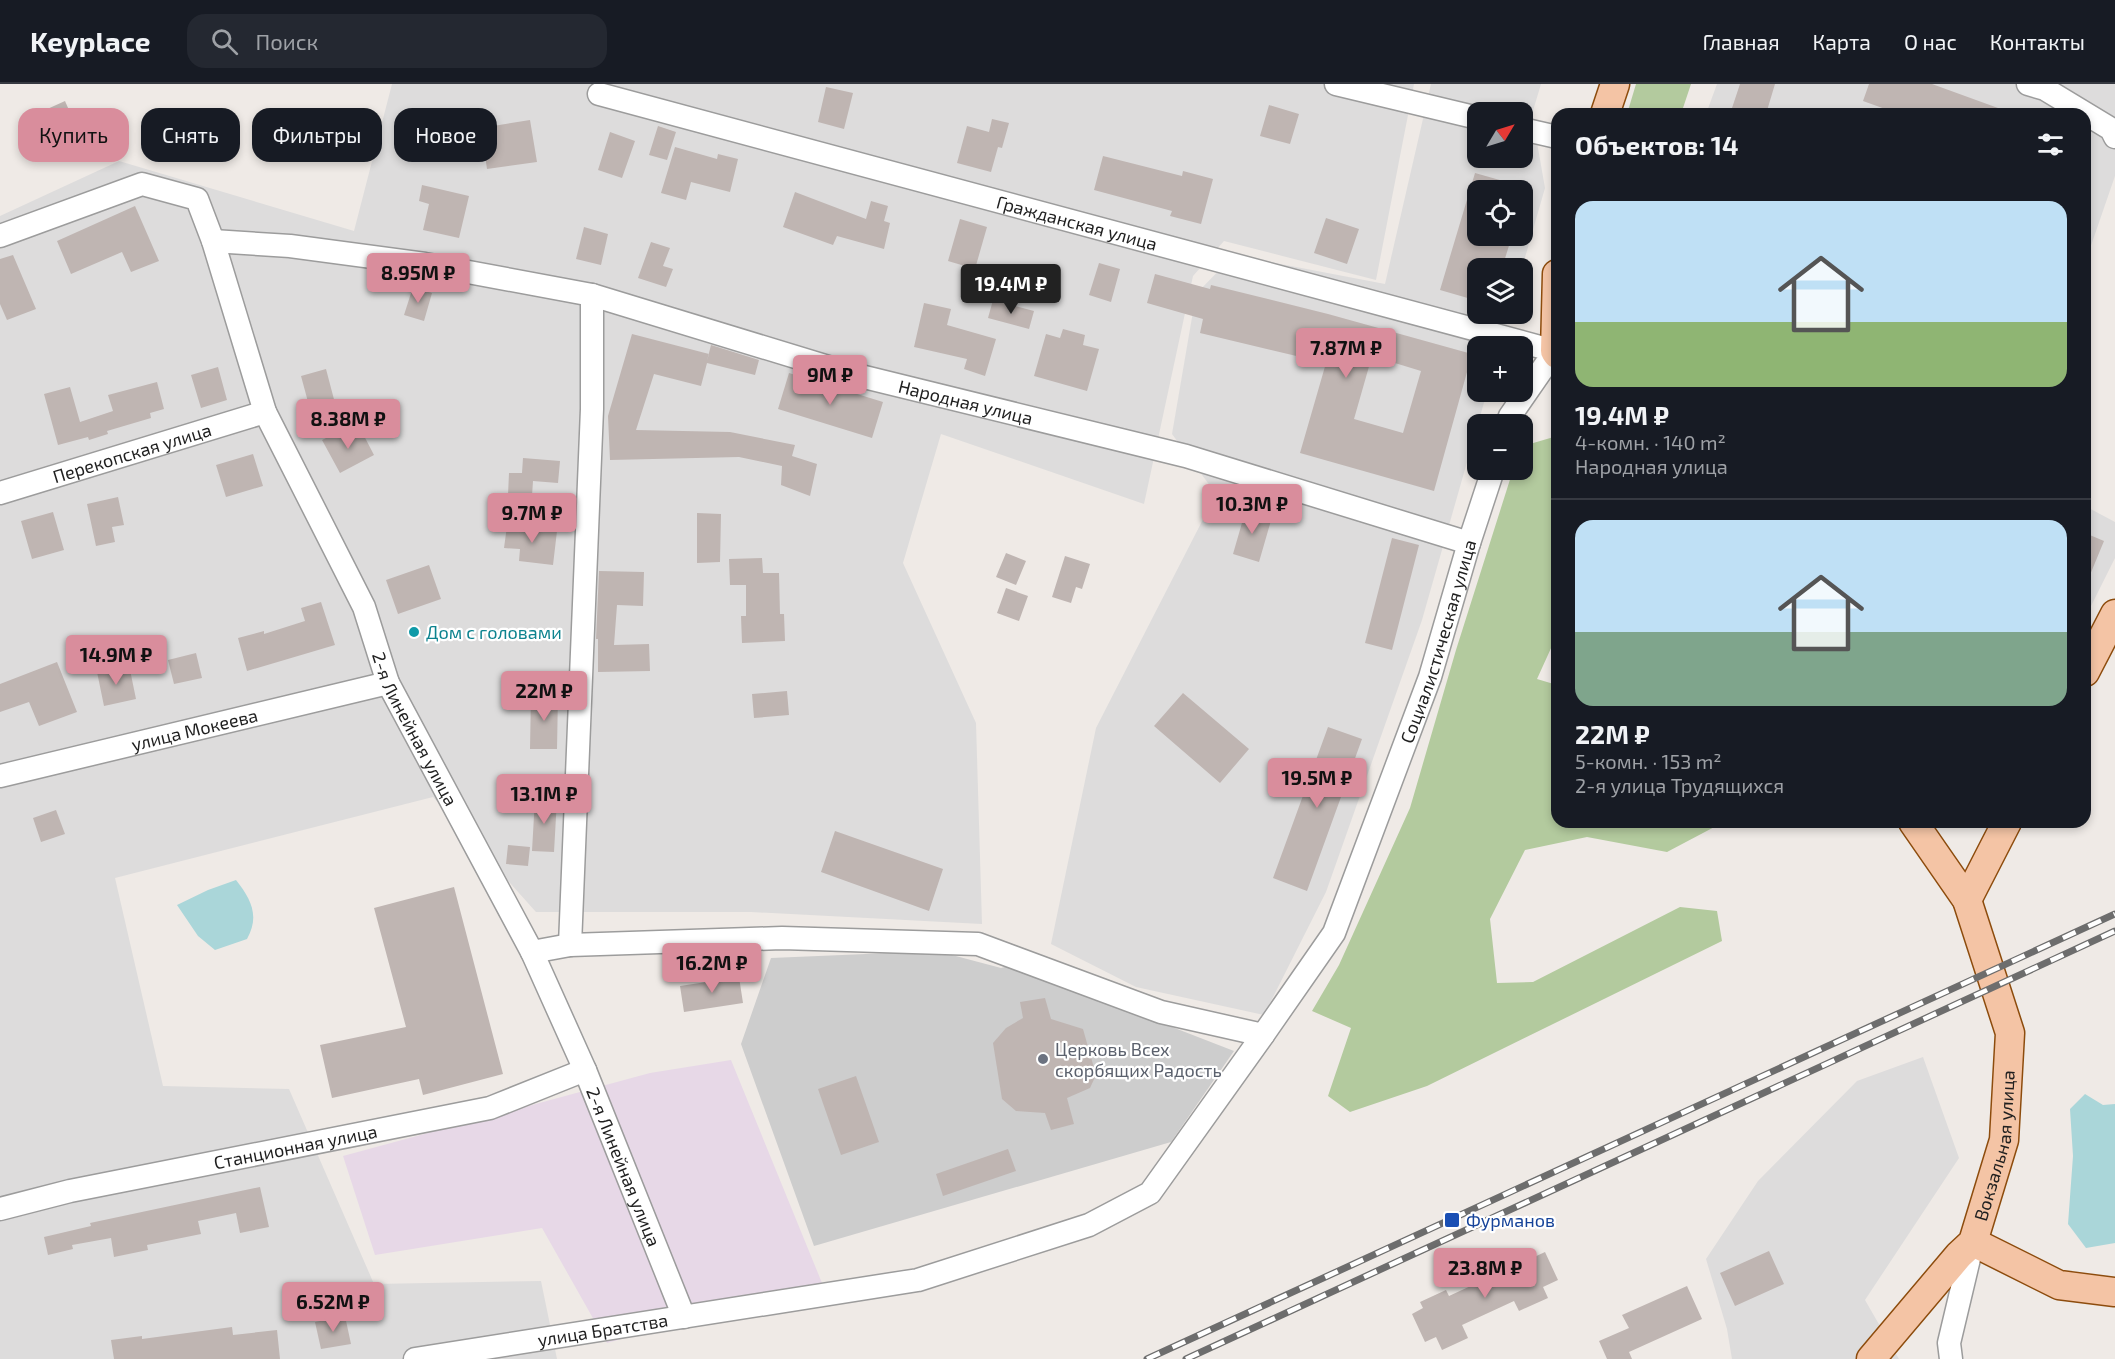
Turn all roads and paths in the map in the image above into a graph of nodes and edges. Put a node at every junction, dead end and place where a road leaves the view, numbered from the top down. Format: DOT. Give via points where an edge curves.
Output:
graph roads {
  1 [pos="1336,84"];
  2 [pos="1615,84"];
  3 [pos="2028,84"];
  4 [pos="599,94"];
  5 [pos="1607,108"];
  6 [pos="2076,108"];
  7 [pos="1467,115"];
  8 [pos="2091,117"];
  9 [pos="1533,132"];
  10 [pos="1551,136"];
  11 [pos="2115,137"];
  12 [pos="0,236"];
  13 [pos="213,241"];
  14 [pos="592,295"];
  15 [pos="1551,352"];
  16 [pos="1551,360"];
  17 [pos="265,412"];
  18 [pos="1511,414"];
  19 [pos="1490,480"];
  20 [pos="0,493"];
  21 [pos="1469,543"];
  22 [pos="2115,614"];
  23 [pos="2091,660"];
  24 [pos="388,683"];
  25 [pos="0,776"];
  26 [pos="1917,828"];
  27 [pos="2004,828"];
  28 [pos="1966,900"];
  29 [pos="570,945"];
  30 [pos="532,952"];
  31 [pos="1263,1035"];
  32 [pos="585,1070"];
  33 [pos="0,1209"];
  34 [pos="1973,1242"];
  35 [pos="2115,1292"];
  36 [pos="684,1317"];
  37 [pos="415,1359"];
  38 [pos="1871,1359"];
  39 [pos="1951,1359"];
  1 -- 7 [label="street"];
  2 -- 5 [label="main road"];
  3 -- 6 [label="street" via="2045,89"];
  4 -- 15 [label="street, Гражданская улица"];
  8 -- 11 [label="street" via="2111,129"];
  9 -- 10 [label="street"];
  12 -- 13 [label="street, 2-я Линейная улица" via="142,184 197,199"];
  13 -- 14 [label="street, Народная улица" via="290,246 425,264"];
  13 -- 17 [label="street, 2-я Линейная улица"];
  14 -- 21 [label="street, Народная улица" via="848,373 1186,456"];
  14 -- 29 [label="street" via="592,409"];
  16 -- 18 [label="street"];
  17 -- 20 [label="street, Перекопская улица"];
  17 -- 24 [label="street, 2-я Линейная улица" via="364,607"];
  19 -- 21 [label="street, Социалистическая улица"];
  21 -- 31 [label="street, Социалистическая улица" via="1430,677 1334,933"];
  22 -- 23 [label="main road"];
  24 -- 25 [label="street, улица Мокеева"];
  24 -- 30 [label="street, 2-я Линейная улица"];
  26 -- 28 [label="main road, Вокзальная улица"];
  27 -- 28 [label="main road"];
  28 -- 34 [label="main road, Вокзальная улица" via="2010,1033 2004,1140"];
  29 -- 30 [label="street"];
  29 -- 31 [label="street" via="782,938 978,944 1161,1012"];
  30 -- 32 [label="street, 2-я Линейная улица"];
  31 -- 36 [label="street, Социалистическая улица" via="1150,1193 1089,1225 918,1280"];
  32 -- 33 [label="street, Станционная улица" via="490,1108 82,1189"];
  32 -- 36 [label="street, 2-я Линейная улица"];
  34 -- 35 [label="main road" via="2059,1285"];
  34 -- 38 [label="main road, Вокзальная улица"];
  34 -- 39 [label="street" via="1949,1343"];
  36 -- 37 [label="street, улица Братства"];
}
